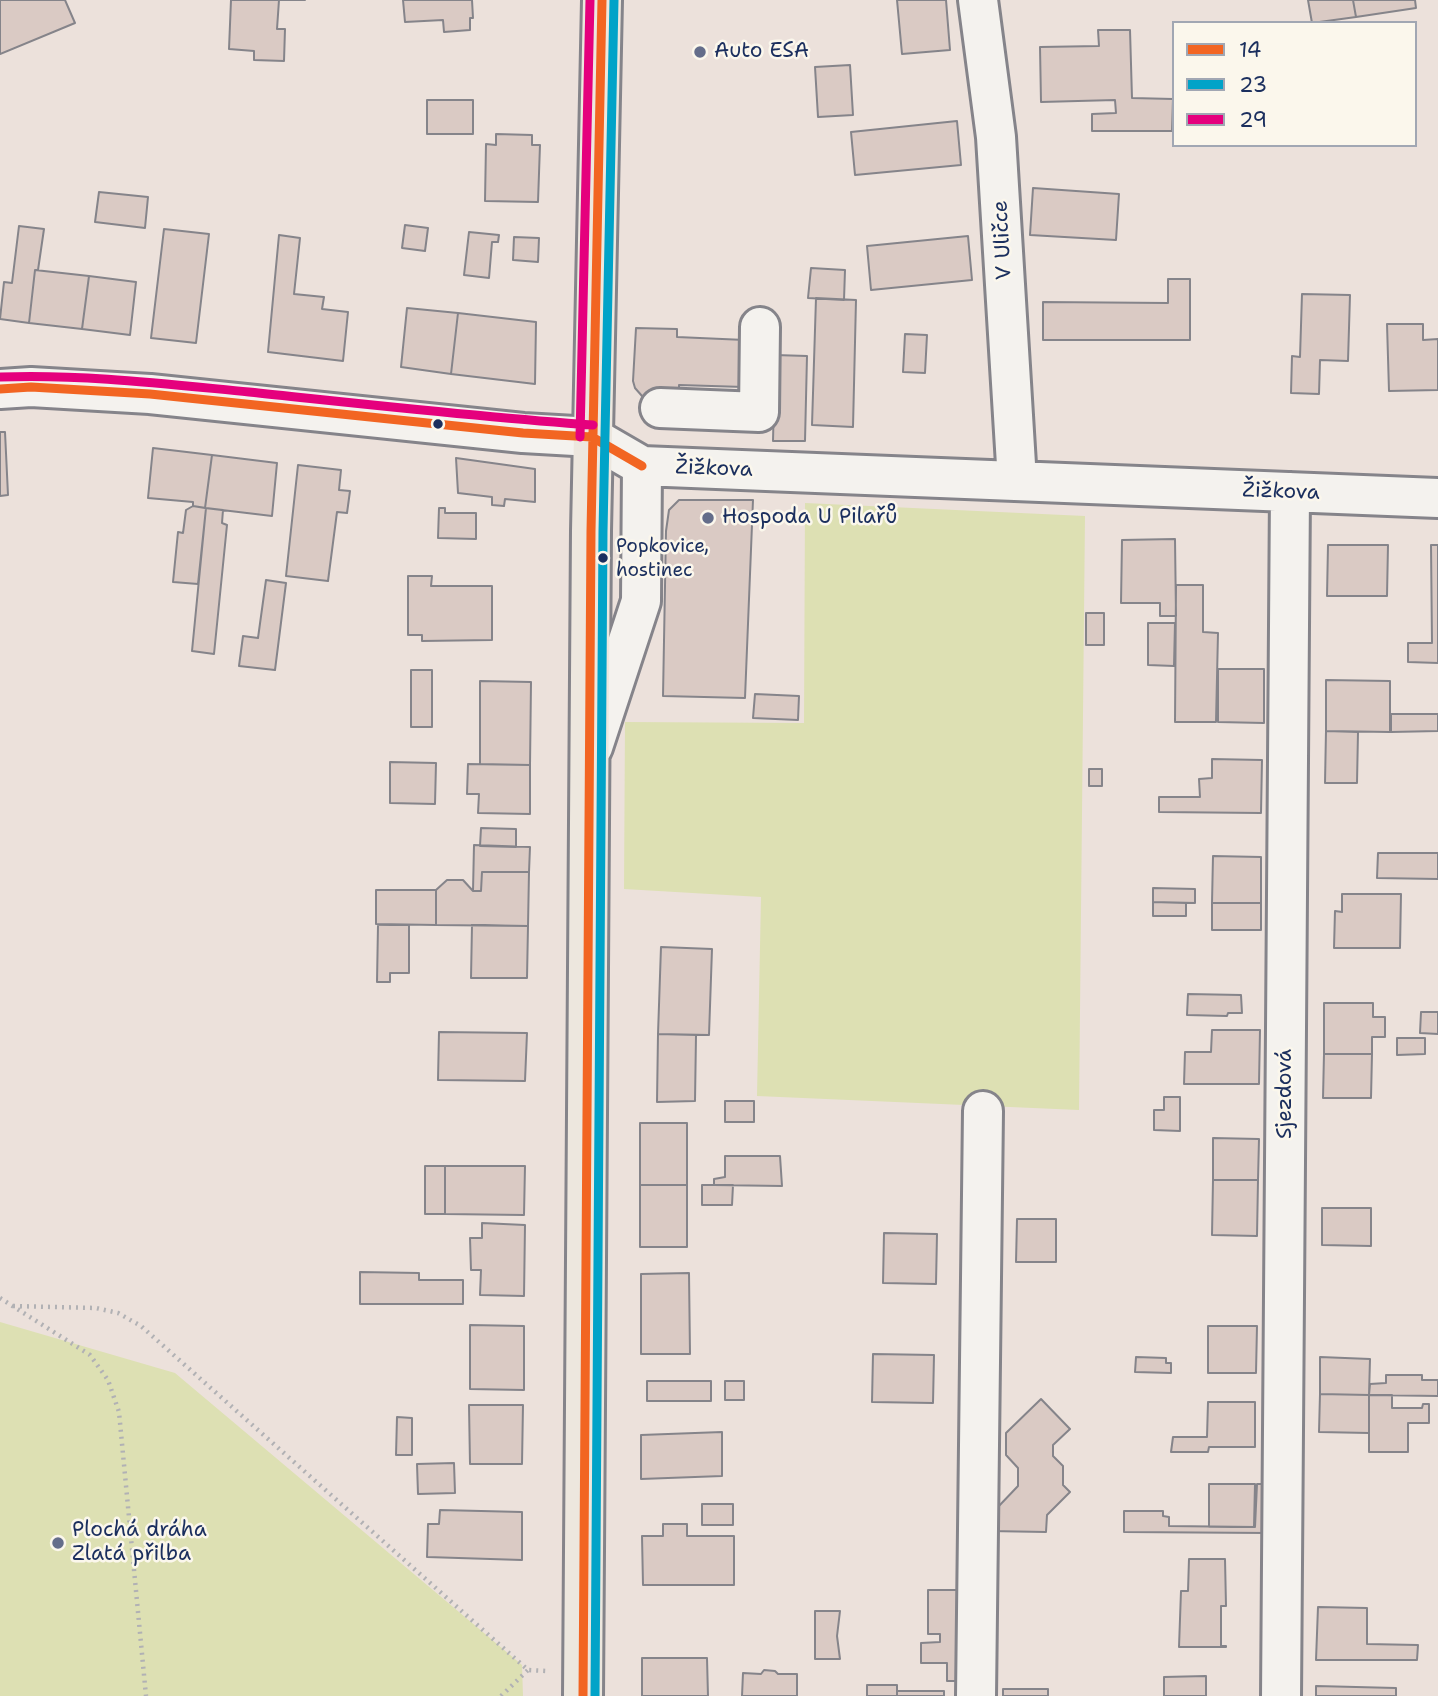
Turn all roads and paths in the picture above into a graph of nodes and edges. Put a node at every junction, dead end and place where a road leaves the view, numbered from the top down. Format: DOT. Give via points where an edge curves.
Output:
graph roads {
  1 [pos="601,0"];
  2 [pos="978,0"];
  3 [pos="760,327"];
  4 [pos="10,382"];
  5 [pos="660,408"];
  6 [pos="741,412"];
  7 [pos="592,437"];
  8 [pos="642,467"];
  9 [pos="740,471"];
  10 [pos="1017,481"];
  11 [pos="1290,492"];
  12 [pos="1438,498"];
  13 [pos="590,758"];
  14 [pos="983,1111"];
  15 [pos="0,1298"];
  16 [pos="13,1306"];
  17 [pos="528,1670"];
  18 [pos="583,1684"];
  19 [pos="146,1696"];
  20 [pos="501,1696"];
  21 [pos="976,1696"];
  22 [pos="1281,1696"];
  1 -- 7 [label="main road"];
  2 -- 10 [label="street, V Uličce" via="996,137"];
  3 -- 6 [label="street" via="759,412"];
  4 -- 7 [label="street, Žižkova"];
  5 -- 6 [label="street"];
  6 -- 9 [label="street"];
  7 -- 8 [label="street, Žižkova"];
  7 -- 13 [label="main road"];
  8 -- 9 [label="street, Žižkova"];
  8 -- 13 [label="street" via="641,601"];
  9 -- 10 [label="street, Žižkova"];
  10 -- 11 [label="street, Žižkova"];
  11 -- 12 [label="street, Žižkova"];
  11 -- 22 [label="street, Sjezdová"];
  13 -- 18 [label="main road"];
  14 -- 21 [label="street"];
  15 -- 16 [label="path"];
  16 -- 17 [label="path" via="96,1308 118,1313 141,1326"];
  16 -- 19 [label="path" via="90,1355 108,1380 120,1412"];
  17 -- 18 [label="path"];
  17 -- 20 [label="path"];
}
